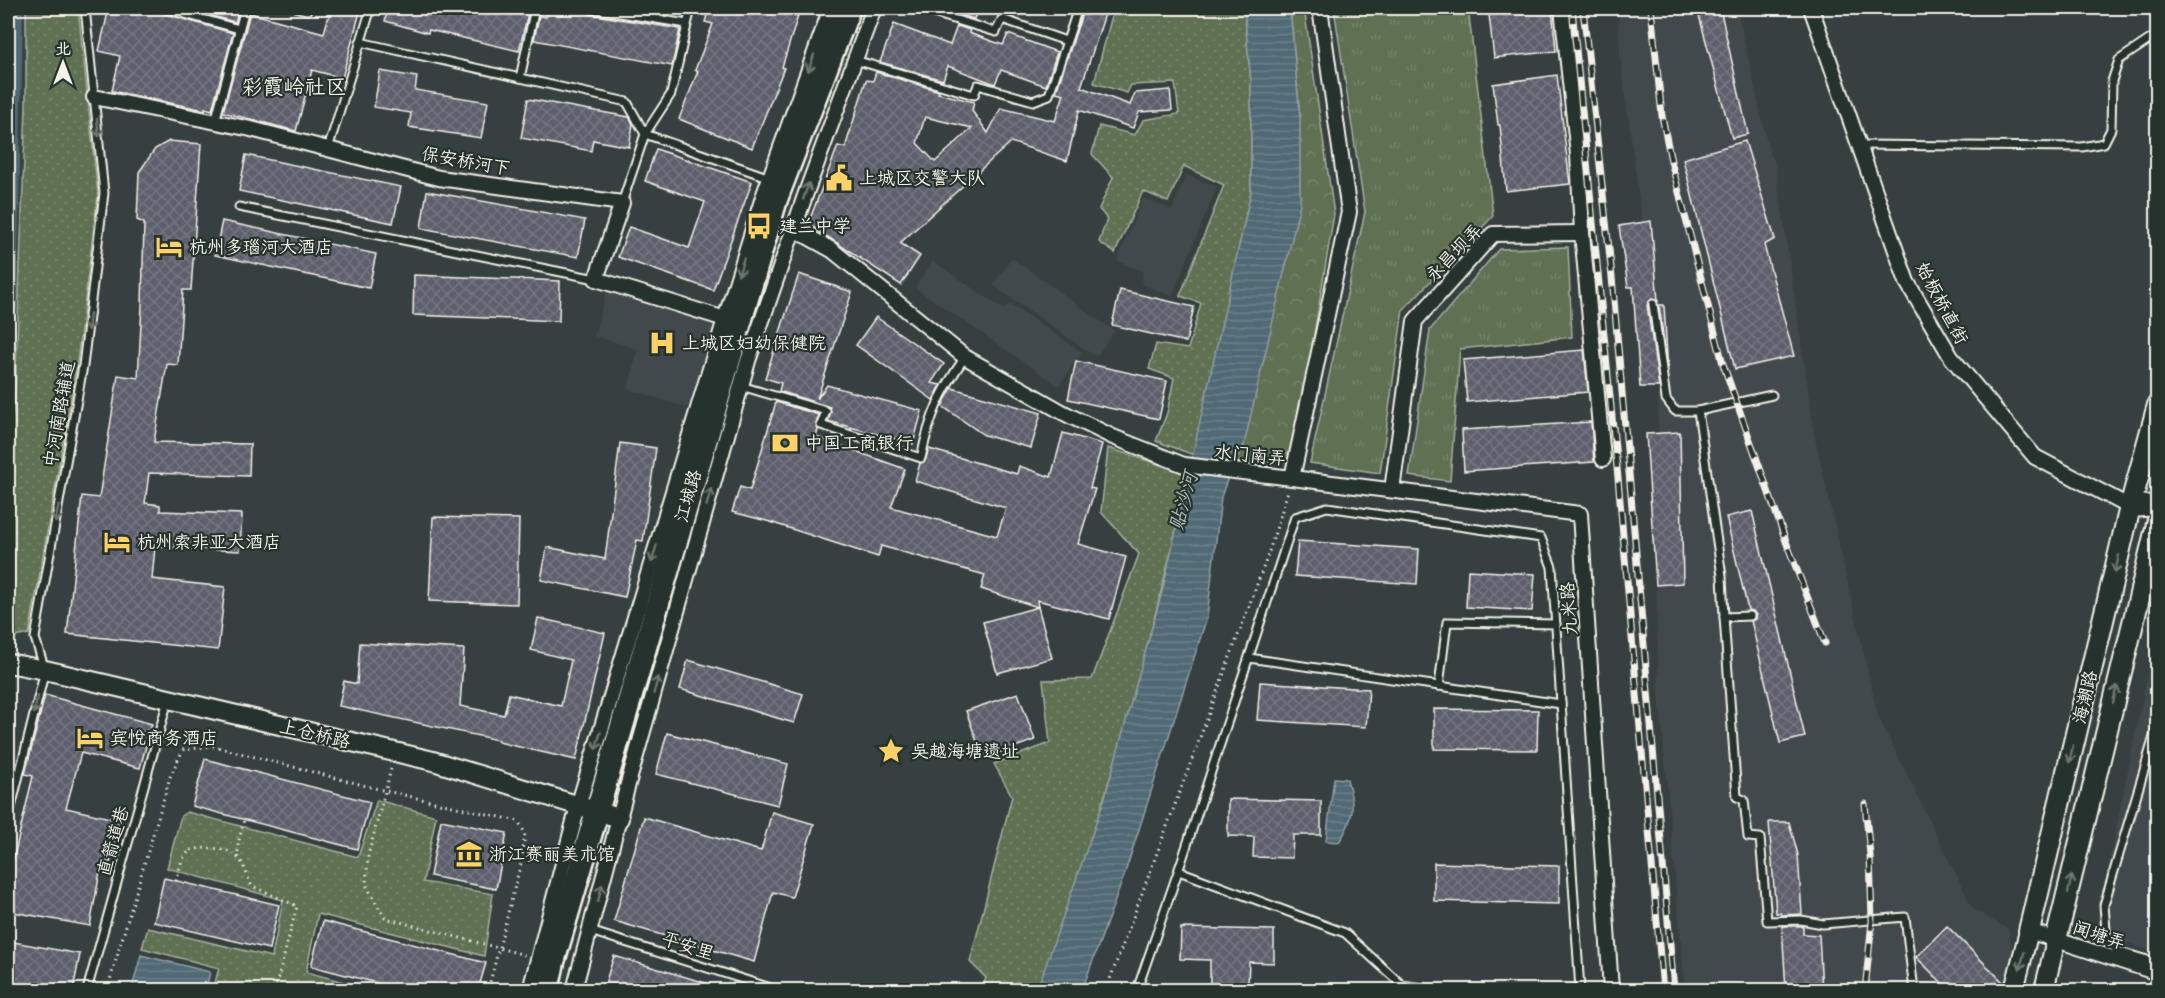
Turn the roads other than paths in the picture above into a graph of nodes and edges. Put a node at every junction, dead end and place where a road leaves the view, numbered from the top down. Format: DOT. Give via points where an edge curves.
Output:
graph roads {
  1 [pos="85,8"];
  2 [pos="163,8"];
  3 [pos="244,8"];
  4 [pos="298,8"];
  5 [pos="371,8"];
  6 [pos="535,8"];
  7 [pos="590,8"];
  8 [pos="691,8"];
  9 [pos="831,8"];
  10 [pos="849,8"];
  11 [pos="874,8"];
  12 [pos="917,8"];
  13 [pos="1078,8"];
  14 [pos="1320,8"];
  15 [pos="1562,8"];
  16 [pos="1811,8"];
  17 [pos="307,10"];
  18 [pos="687,24"];
  19 [pos="239,29"];
  20 [pos="2157,34"];
  21 [pos="1066,41"];
  22 [pos="360,42"];
  23 [pos="855,60"];
  24 [pos="520,78"];
  25 [pos="94,97"];
  26 [pos="215,122"];
  27 [pos="645,134"];
  28 [pos="1859,145"];
  29 [pos="328,149"];
  30 [pos="770,178"];
  31 [pos="622,203"];
  32 [pos="239,207"];
  33 [pos="794,229"];
  34 [pos="1582,232"];
  35 [pos="596,279"];
  36 [pos="1653,304"];
  37 [pos="725,319"];
  38 [pos="965,357"];
  39 [pos="741,386"];
  40 [pos="1772,395"];
  41 [pos="2157,405"];
  42 [pos="1698,411"];
  43 [pos="1603,459"];
  44 [pos="1292,478"];
  45 [pos="1392,490"];
  46 [pos="2157,505"];
  47 [pos="2130,507"];
  48 [pos="2156,527"];
  49 [pos="1750,616"];
  50 [pos="1724,617"];
  51 [pos="1556,624"];
  52 [pos="1249,658"];
  53 [pos="8,663"];
  54 [pos="45,670"];
  55 [pos="1439,686"];
  56 [pos="168,700"];
  57 [pos="1561,704"];
  58 [pos="2157,723"];
  59 [pos="587,809"];
  60 [pos="619,818"];
  61 [pos="8,820"];
  62 [pos="1179,871"];
  63 [pos="590,931"];
  64 [pos="2029,931"];
  65 [pos="2056,940"];
  66 [pos="2157,963"];
  67 [pos="2157,973"];
  68 [pos="87,990"];
  69 [pos="530,990"];
  70 [pos="546,990"];
  71 [pos="574,990"];
  72 [pos="777,990"];
  73 [pos="1137,990"];
  74 [pos="1435,990"];
  75 [pos="1580,990"];
  76 [pos="1611,990"];
  77 [pos="1914,990"];
  78 [pos="2014,990"];
  79 [pos="2044,990"];
  1 -- 25 [label="lane, 中河南路辅道"];
  2 -- 19 [label="lane"];
  3 -- 19 [label="lane"];
  4 -- 17 [label="lane"];
  5 -- 22 [label="lane"];
  6 -- 24 [label="lane"];
  7 -- 18 [label="lane"];
  8 -- 18 [label="lane"];
  9 -- 30 [label="street, 江城路, one-way"];
  10 -- 59 [label="main road, 江城路" via="776,199"];
  11 -- 23 [label="street, 江城路"];
  12 -- 21 [label="lane" via="996,32 1002,19"];
  13 -- 21 [label="lane"];
  14 -- 44 [label="street, 水门南弄" via="1349,212"];
  15 -- 34 [label="street"];
  16 -- 28 [label="street, 始板桥直街"];
  18 -- 27 [label="lane" via="671,94"];
  19 -- 26 [label="lane"];
  20 -- 28 [label="lane" via="2119,60 2112,81 2111,129 2104,143 2082,147"];
  21 -- 23 [label="lane" via="1049,95 1033,101 978,86 974,95"];
  22 -- 24 [label="lane"];
  22 -- 29 [label="lane"];
  33 -- 23 [label="street, 江城路, one-way"];
  24 -- 27 [label="lane" via="627,102"];
  25 -- 26 [label="street, 保安桥河下"];
  25 -- 54 [label="lane, 中河南路辅道, one-way" via="104,193 83,366 35,638"];
  26 -- 29 [label="street, 保安桥河下"];
  27 -- 30 [label="lane"];
  27 -- 31 [label="lane"];
  28 -- 47 [label="street, 始板桥直街" via="1907,282 1951,357 2035,457"];
  29 -- 31 [label="street, 保安桥河下" via="439,178"];
  30 -- 37 [label="street, 江城路, one-way"];
  31 -- 35 [label="street"];
  32 -- 35 [label="lane"];
  33 -- 38 [label="street, 水门南弄" via="832,250"];
  33 -- 39 [label="street, 江城路"];
  34 -- 43 [label="street"];
  34 -- 45 [label="street, 永昌坝弄" via="1493,234 1414,321"];
  35 -- 37 [label="street"];
  36 -- 42 [label="lane" via="1666,399 1675,411"];
  37 -- 59 [label="street, 江城路, one-way"];
  38 -- 39 [label="lane" via="945,386 928,425 921,458 822,425 826,411"];
  38 -- 44 [label="street, 水门南弄" via="1073,418 1184,465"];
  60 -- 39 [label="street, 江城路, one-way"];
  40 -- 42 [label="lane"];
  41 -- 47 [label="main road, 海潮路"];
  42 -- 50 [label="lane" via="1722,576"];
  44 -- 45 [label="street, 九米路"];
  45 -- 76 [label="street, 九米路" via="1580,514"];
  46 -- 47 [label="main road"];
  47 -- 48 [label="main road"];
  47 -- 64 [label="main road, 海潮路, one-way"];
  65 -- 48 [label="main road, 海潮路, one-way"];
  49 -- 50 [label="lane"];
  50 -- 77 [label="lane" via="1737,797 1744,801 1748,837 1760,838 1767,921 1823,924 1905,917"];
  51 -- 52 [label="lane" via="1552,567 1541,538 1327,507 1295,517"];
  51 -- 55 [label="lane" via="1447,622"];
  51 -- 57 [label="lane"];
  52 -- 55 [label="lane"];
  52 -- 62 [label="lane"];
  53 -- 54 [label="street, 上仓桥路"];
  54 -- 56 [label="street, 上仓桥路"];
  54 -- 61 [label="lane, one-way"];
  55 -- 57 [label="lane"];
  56 -- 59 [label="street, 上仓桥路" via="433,761"];
  56 -- 68 [label="lane, 直箭道巷"];
  57 -- 75 [label="lane"];
  58 -- 66 [label="lane" via="2104,905 2104,918 2107,942 2120,952"];
  59 -- 60 [label="street, 上仓桥路"];
  59 -- 69 [label="street, 江城路"];
  59 -- 70 [label="main road, 江城路"];
  63 -- 60 [label="street, 江城路, one-way"];
  62 -- 73 [label="lane"];
  62 -- 74 [label="lane" via="1345,933 1402,985"];
  63 -- 71 [label="street, 江城路"];
  63 -- 72 [label="lane, 平安里"];
  64 -- 65 [label="street, 闻塘弄"];
  64 -- 78 [label="street, 海潮路, one-way"];
  65 -- 67 [label="street, 闻塘弄"];
  65 -- 79 [label="street, 海潮路"];
}
